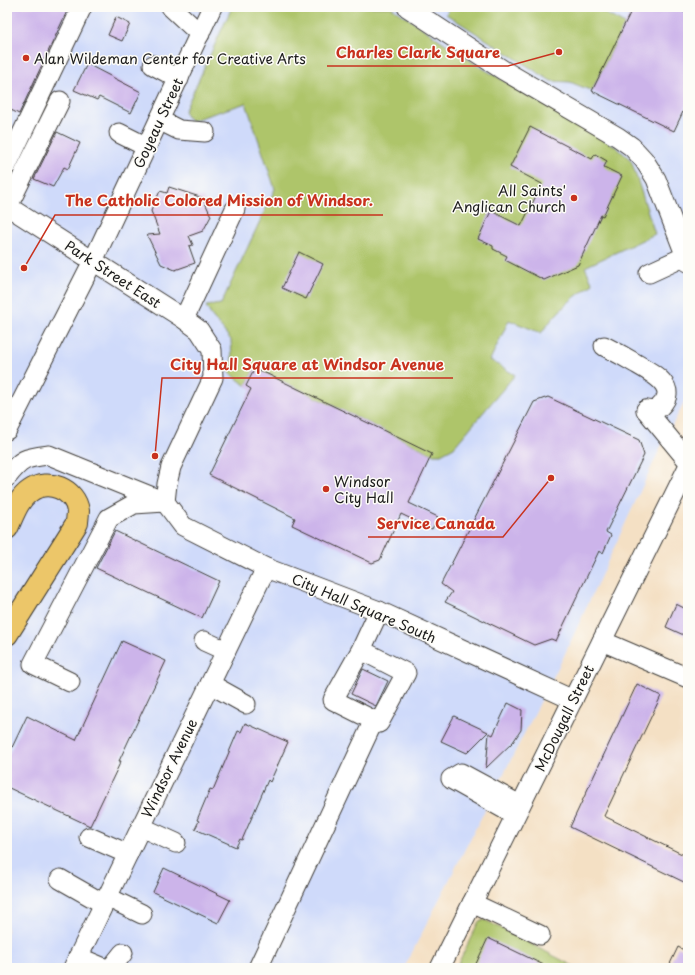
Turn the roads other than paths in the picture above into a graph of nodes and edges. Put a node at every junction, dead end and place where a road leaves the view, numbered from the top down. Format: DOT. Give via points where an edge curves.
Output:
graph roads {
  1 [pos="82,7"];
  2 [pos="171,7"];
  3 [pos="212,7"];
  4 [pos="407,7"];
  5 [pos="200,34"];
  6 [pos="153,65"];
  7 [pos="179,79"];
  8 [pos="60,101"];
  9 [pos="159,120"];
  10 [pos="205,132"];
  11 [pos="120,133"];
  12 [pos="147,147"];
  13 [pos="7,165"];
  14 [pos="8,206"];
  15 [pos="235,209"];
  16 [pos="687,258"];
  17 [pos="93,261"];
  18 [pos="649,273"];
  19 [pos="184,319"];
  20 [pos="604,346"];
  21 [pos="7,430"];
  22 [pos="688,461"];
  23 [pos="688,467"];
  24 [pos="7,477"];
  25 [pos="165,502"];
  26 [pos="7,528"];
  27 [pos="266,568"];
  28 [pos="379,611"];
  29 [pos="7,634"];
  30 [pos="204,641"];
  31 [pos="602,641"];
  32 [pos="360,650"];
  33 [pos="226,651"];
  34 [pos="688,678"];
  35 [pos="70,682"];
  36 [pos="210,684"];
  37 [pos="573,700"];
  38 [pos="246,704"];
  39 [pos="374,720"];
  40 [pos="141,827"];
  41 [pos="89,837"];
  42 [pos="176,843"];
  43 [pos="128,854"];
  44 [pos="60,879"];
  45 [pos="106,900"];
  46 [pos="472,903"];
  47 [pos="142,914"];
  48 [pos="540,935"];
  49 [pos="123,953"];
  50 [pos="76,963"];
  51 [pos="104,968"];
  52 [pos="111,968"];
  53 [pos="258,968"];
  54 [pos="440,968"];
  1 -- 13 [label="street"];
  2 -- 5 [label="street"];
  3 -- 5 [label="street, Goyeau Street"];
  4 -- 16 [label="street" via="503,70 632,147 656,179"];
  5 -- 7 [label="street, Goyeau Street"];
  6 -- 7 [label="street"];
  7 -- 9 [label="street, Goyeau Street"];
  8 -- 14 [label="street"];
  9 -- 10 [label="street" via="178,130"];
  9 -- 12 [label="street, Goyeau Street"];
  11 -- 12 [label="street"];
  12 -- 17 [label="street, Goyeau Street"];
  14 -- 17 [label="street, Park Street East"];
  15 -- 19 [label="street"];
  16 -- 18 [label="street"];
  17 -- 19 [label="street, Park Street East"];
  17 -- 21 [label="street, Goyeau Street"];
  19 -- 25 [label="street, Park Street East" via="199,330 212,350 213,378 171,467"];
  20 -- 22 [label="street" via="649,370 662,380 668,393 663,406 655,411 646,410"];
  23 -- 31 [label="street, McDougall Street"];
  24 -- 25 [label="street" via="17,464 29,458 49,455"];
  25 -- 27 [label="street, City Hall Square South" via="183,526"];
  25 -- 35 [label="street" via="134,504 109,518 34,664"];
  26 -- 29 [label="main road" via="22,498 35,488 48,485 62,488 75,501 78,512 77,524"];
  27 -- 28 [label="street, City Hall Square South"];
  27 -- 33 [label="street, Windsor Avenue"];
  28 -- 32 [label="street"];
  28 -- 37 [label="street, City Hall Square South"];
  30 -- 33 [label="street"];
  31 -- 34 [label="street"];
  31 -- 37 [label="street, McDougall Street"];
  32 -- 39 [label="street" via="333,700"];
  32 -- 39 [label="street" via="406,673 379,723"];
  33 -- 36 [label="street, Windsor Avenue"];
  36 -- 38 [label="street"];
  36 -- 40 [label="street, Windsor Avenue"];
  37 -- 46 [label="street, McDougall Street"];
  39 -- 53 [label="street"];
  40 -- 42 [label="street"];
  40 -- 43 [label="street, Windsor Avenue"];
  41 -- 43 [label="street"];
  43 -- 45 [label="street, Windsor Avenue"];
  44 -- 45 [label="street"];
  45 -- 47 [label="street"];
  45 -- 50 [label="street, Windsor Avenue"];
  46 -- 48 [label="street"];
  46 -- 54 [label="street, McDougall Street"];
  49 -- 52 [label="street"];
  50 -- 51 [label="street"];
}
